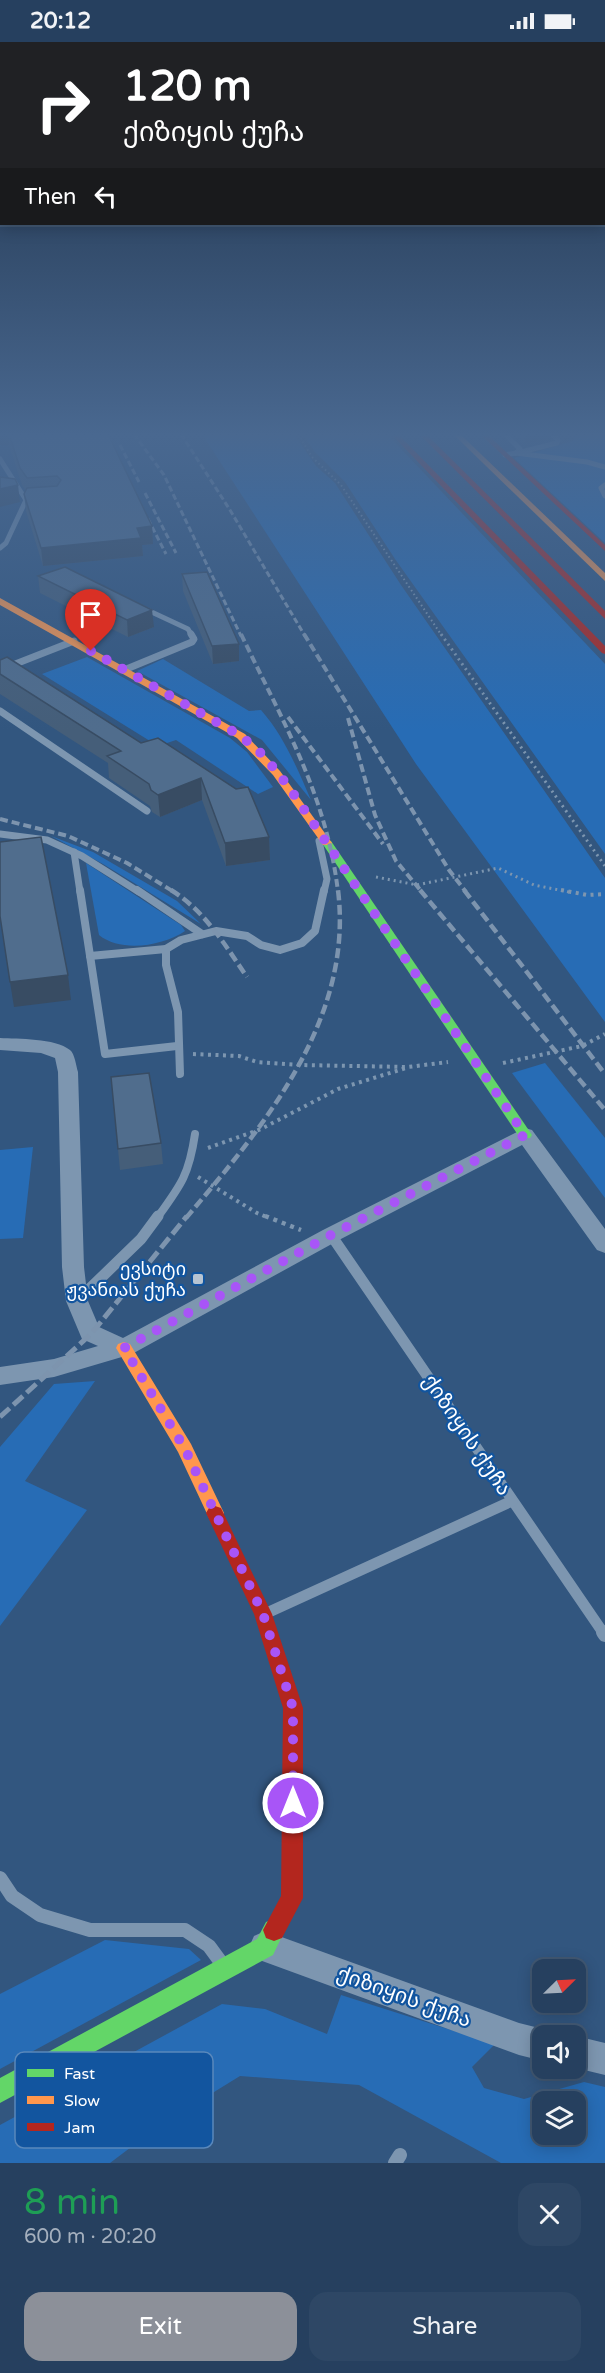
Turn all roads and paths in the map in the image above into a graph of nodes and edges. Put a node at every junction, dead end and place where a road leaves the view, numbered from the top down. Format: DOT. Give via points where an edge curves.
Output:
graph roads {
  1 [pos="11,533"];
  2 [pos="372,533"];
  3 [pos="490,533"];
  4 [pos="522,533"];
  5 [pos="559,533"];
  6 [pos="589,533"];
  7 [pos="0,548"];
  8 [pos="605,549"];
  9 [pos="605,578"];
  10 [pos="0,601"];
  11 [pos="141,607"];
  12 [pos="605,616"];
  13 [pos="74,641"];
  14 [pos="605,651"];
  15 [pos="0,670"];
  16 [pos="124,670"];
  17 [pos="0,711"];
  18 [pos="147,811"];
  19 [pos="317,830"];
  20 [pos="0,834"];
  21 [pos="74,852"];
  22 [pos="605,866"];
  23 [pos="352,881"];
  24 [pos="605,894"];
  25 [pos="202,934"];
  26 [pos="166,949"];
  27 [pos="90,957"];
  28 [pos="605,1034"];
  29 [pos="0,1044"];
  30 [pos="177,1050"];
  31 [pos="473,1059"];
  32 [pos="408,1067"];
  33 [pos="180,1074"];
  34 [pos="195,1134"];
  35 [pos="525,1135"];
  36 [pos="193,1153"];
  37 [pos="187,1172"];
  38 [pos="325,1238"];
  39 [pos="605,1245"];
  40 [pos="77,1301"];
  41 [pos="124,1348"];
  42 [pos="0,1376"];
  43 [pos="512,1501"];
  44 [pos="263,1614"];
  45 [pos="605,1635"];
  46 [pos="0,1878"];
  47 [pos="265,1947"];
  48 [pos="225,1969"];
  49 [pos="532,2042"];
  50 [pos="72,2052"];
  51 [pos="586,2054"];
  52 [pos="605,2059"];
  53 [pos="15,2083"];
  54 [pos="0,2091"];
  1 -- 7 [label="lane"];
  2 -- 22 [label="path"];
  3 -- 14 [label="main road"];
  4 -- 12 [label="main road"];
  5 -- 9 [label="main road"];
  6 -- 8 [label="main road"];
  10 -- 13 [label="main road"];
  11 -- 16 [label="lane" via="188,629 194,639"];
  13 -- 15 [label="lane"];
  13 -- 16 [label="main road"];
  16 -- 19 [label="main road" via="218,722 264,756"];
  17 -- 18 [label="lane"];
  19 -- 23 [label="main road"];
  19 -- 25 [label="lane" via="327,879 315,931 302,943 280,950 227,931"];
  20 -- 21 [label="lane" via="47,840"];
  21 -- 25 [label="lane"];
  21 -- 27 [label="lane"];
  23 -- 24 [label="path" via="370,876 417,885 498,868 534,885 587,895"];
  23 -- 31 [label="main road"];
  25 -- 26 [label="lane"];
  26 -- 27 [label="lane"];
  26 -- 30 [label="lane" via="164,962 178,1011"];
  27 -- 30 [label="lane" via="105,1054"];
  28 -- 31 [label="path" via="582,1046 509,1063"];
  29 -- 40 [label="street" via="43,1047 63,1054 68,1072"];
  30 -- 32 [label="path" via="239,1056 257,1062"];
  30 -- 33 [label="lane"];
  31 -- 32 [label="path"];
  31 -- 35 [label="main road"];
  32 -- 36 [label="path" via="338,1089 261,1129"];
  34 -- 36 [label="lane"];
  35 -- 38 [label="street"];
  35 -- 39 [label="street"];
  36 -- 37 [label="lane"];
  37 -- 38 [label="path" via="257,1213"];
  37 -- 40 [label="lane" via="141,1239"];
  38 -- 41 [label="street"];
  38 -- 43 [label="lane, ქიზიყის ქუჩა"];
  40 -- 41 [label="street" via="90,1334"];
  41 -- 42 [label="street" via="54,1368"];
  41 -- 44 [label="main road" via="185,1449"];
  43 -- 44 [label="lane"];
  43 -- 45 [label="lane, ქიზიყის ქუჩა"];
  44 -- 47 [label="main road" via="293,1708 292,1898"];
  46 -- 48 [label="lane" via="12,1896 40,1915 90,1930 185,1930 209,1946"];
  47 -- 48 [label="main road"];
  47 -- 49 [label="street, ქიზიყის ქუჩა"];
  48 -- 50 [label="main road"];
  51 -- 52 [label="street"];
  53 -- 54 [label="main road"];
}
